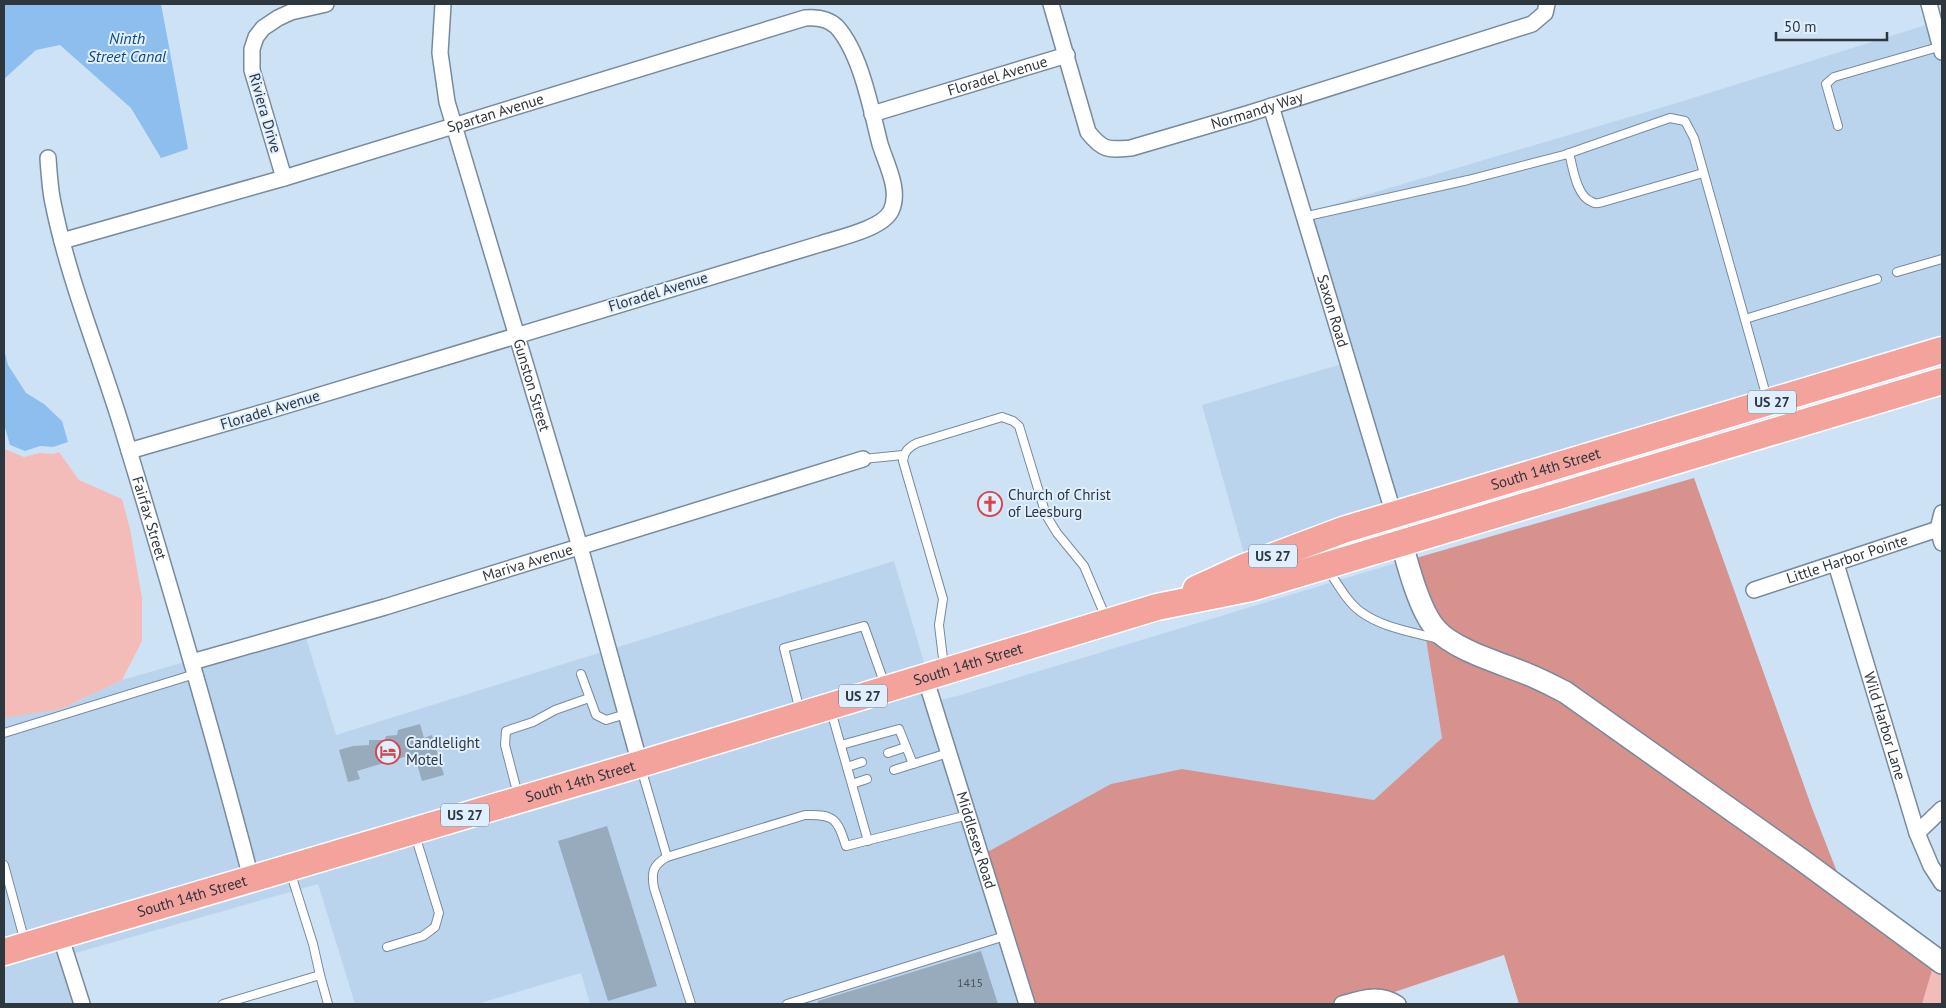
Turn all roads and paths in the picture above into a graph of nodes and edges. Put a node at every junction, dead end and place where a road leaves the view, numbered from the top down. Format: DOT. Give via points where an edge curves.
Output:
graph roads {
  1 [pos="326,4"];
  2 [pos="443,4"];
  3 [pos="1051,4"];
  4 [pos="1547,4"];
  5 [pos="1928,4"];
  6 [pos="1942,48"];
  7 [pos="1067,55"];
  8 [pos="1271,106"];
  9 [pos="872,114"];
  10 [pos="454,126"];
  11 [pos="1838,126"];
  12 [pos="1569,153"];
  13 [pos="48,158"];
  14 [pos="1703,173"];
  15 [pos="284,178"];
  16 [pos="1303,217"];
  17 [pos="62,241"];
  18 [pos="1942,259"];
  19 [pos="1897,272"];
  20 [pos="1877,279"];
  21 [pos="1745,318"];
  22 [pos="517,335"];
  23 [pos="1942,350"];
  24 [pos="1942,381"];
  25 [pos="1769,403"];
  26 [pos="129,451"];
  27 [pos="904,455"];
  28 [pos="863,459"];
  29 [pos="1942,513"];
  30 [pos="1394,515"];
  31 [pos="1940,536"];
  32 [pos="1403,544"];
  33 [pos="580,547"];
  34 [pos="1836,564"];
  35 [pos="1325,566"];
  36 [pos="1754,590"];
  37 [pos="1157,607"];
  38 [pos="1108,622"];
  39 [pos="1452,643"];
  40 [pos="193,668"];
  41 [pos="581,674"];
  42 [pos="935,674"];
  43 [pos="886,689"];
  44 [pos="589,698"];
  45 [pos="830,706"];
  46 [pos="626,714"];
  47 [pos="801,715"];
  48 [pos="4,733"];
  49 [pos="841,745"];
  50 [pos="906,747"];
  51 [pos="888,753"];
  52 [pos="948,753"];
  53 [pos="862,762"];
  54 [pos="640,764"];
  55 [pos="913,764"];
  56 [pos="847,767"];
  57 [pos="894,770"];
  58 [pos="867,779"];
  59 [pos="852,784"];
  60 [pos="520,799"];
  61 [pos="1942,809"];
  62 [pos="968,816"];
  63 [pos="413,830"];
  64 [pos="1917,832"];
  65 [pos="868,841"];
  66 [pos="667,857"];
  67 [pos="4,864"];
  68 [pos="289,867"];
  69 [pos="252,878"];
  70 [pos="1942,882"];
  71 [pos="60,935"];
  72 [pos="1005,936"];
  73 [pos="388,947"];
  74 [pos="15,949"];
  75 [pos="1942,963"];
  76 [pos="320,974"];
  77 [pos="1394,1002"];
  78 [pos="82,1004"];
  79 [pos="223,1004"];
  80 [pos="328,1004"];
  81 [pos="691,1004"];
  82 [pos="787,1004"];
  83 [pos="1027,1004"];
  84 [pos="1342,1004"];
  1 -- 15 [label="street, Riviera Drive" via="278,18 263,28 252,49 252,70"];
  2 -- 10 [label="street, Gunston Street" via="441,63"];
  3 -- 7 [label="street, Normandy Way"];
  4 -- 8 [label="street, Normandy Way" via="1545,14 1532,24"];
  5 -- 6 [label="street"];
  6 -- 11 [label="lane" via="1834,77 1826,84"];
  7 -- 8 [label="street, Normandy Way" via="1088,132 1106,149 1131,148"];
  7 -- 9 [label="street, Floradel Avenue"];
  8 -- 16 [label="street, Saxon Road"];
  9 -- 10 [label="street, Spartan Avenue" via="846,39 835,25 816,17"];
  9 -- 22 [label="street, Floradel Avenue" via="890,171 894,198 891,211 873,226"];
  10 -- 15 [label="street, Spartan Avenue"];
  10 -- 22 [label="street, Gunston Street"];
  12 -- 14 [label="lane" via="1584,197 1593,203"];
  12 -- 14 [label="lane" via="1670,118 1686,121"];
  12 -- 16 [label="lane" via="1468,180"];
  13 -- 17 [label="street, Fairfax Street"];
  14 -- 21 [label="lane"];
  15 -- 17 [label="street, Spartan Avenue"];
  16 -- 30 [label="street, Saxon Road"];
  17 -- 26 [label="street, Fairfax Street"];
  18 -- 19 [label="lane"];
  20 -- 21 [label="lane"];
  21 -- 25 [label="lane"];
  22 -- 26 [label="street, Floradel Avenue"];
  22 -- 33 [label="street, Gunston Street"];
  23 -- 25 [label="highway, South 14th Street / US 27"];
  24 -- 32 [label="highway, South 14th Street / US 27"];
  25 -- 30 [label="highway, South 14th Street / US 27"];
  26 -- 40 [label="street, Fairfax Street"];
  27 -- 28 [label="lane"];
  27 -- 38 [label="lane" via="916,443 1002,417 1013,421 1019,426 1046,515 1084,566"];
  27 -- 42 [label="lane" via="903,461 944,599"];
  28 -- 33 [label="street, Mariva Avenue"];
  29 -- 31 [label="street"];
  30 -- 32 [label="street"];
  30 -- 37 [label="highway, South 14th Street / US 27" via="1343,530 1242,568"];
  31 -- 34 [label="street, Little Harbor Pointe"];
  32 -- 35 [label="highway, South 14th Street / US 27"];
  32 -- 39 [label="street" via="1428,619"];
  33 -- 40 [label="street, Mariva Avenue"];
  33 -- 46 [label="street, Gunston Street"];
  34 -- 36 [label="street, Little Harbor Pointe"];
  34 -- 64 [label="street, Wild Harbor Lane"];
  35 -- 37 [label="highway, South 14th Street / US 27" via="1251,588"];
  35 -- 39 [label="lane" via="1361,612 1383,624"];
  37 -- 38 [label="highway, South 14th Street / US 27"];
  38 -- 42 [label="highway, South 14th Street / US 27"];
  39 -- 75 [label="street" via="1565,692"];
  40 -- 48 [label="lane"];
  40 -- 69 [label="street, Fairfax Street"];
  41 -- 44 [label="lane"];
  42 -- 43 [label="highway, South 14th Street / US 27"];
  42 -- 52 [label="street, Middlesex Road"];
  43 -- 45 [label="highway, South 14th Street / US 27"];
  43 -- 47 [label="lane" via="864,626 784,648"];
  44 -- 46 [label="lane" via="596,715 601,718 611,719"];
  44 -- 60 [label="lane" via="506,731 505,745"];
  45 -- 47 [label="highway, South 14th Street / US 27"];
  45 -- 49 [label="lane"];
  46 -- 54 [label="street, Gunston Street"];
  47 -- 54 [label="highway, South 14th Street / US 27"];
  49 -- 50 [label="lane" via="899,729"];
  49 -- 56 [label="lane"];
  50 -- 51 [label="lane"];
  50 -- 55 [label="lane"];
  52 -- 55 [label="lane"];
  52 -- 62 [label="street, Middlesex Road"];
  53 -- 56 [label="lane"];
  54 -- 60 [label="highway, South 14th Street / US 27"];
  54 -- 66 [label="lane"];
  55 -- 57 [label="lane"];
  56 -- 59 [label="lane"];
  58 -- 59 [label="lane"];
  59 -- 65 [label="lane"];
  60 -- 63 [label="highway, South 14th Street / US 27"];
  61 -- 64 [label="street"];
  62 -- 65 [label="lane"];
  62 -- 72 [label="street, Middlesex Road"];
  63 -- 68 [label="highway, South 14th Street / US 27"];
  63 -- 73 [label="lane" via="439,913 435,927 423,936"];
  64 -- 70 [label="street, Wild Harbor Lane" via="1931,866"];
  65 -- 66 [label="lane" via="846,846 834,820 825,814 805,815"];
  66 -- 81 [label="lane" via="654,867 652,876"];
  67 -- 74 [label="lane"];
  68 -- 69 [label="highway, South 14th Street / US 27"];
  68 -- 76 [label="lane"];
  69 -- 71 [label="highway, South 14th Street / US 27"];
  71 -- 74 [label="highway, South 14th Street / US 27"];
  71 -- 78 [label="street"];
  72 -- 82 [label="lane"];
  72 -- 83 [label="street, Middlesex Road"];
  76 -- 79 [label="lane"];
  76 -- 80 [label="lane"];
  77 -- 84 [label="street" via="1374,996"];
}
